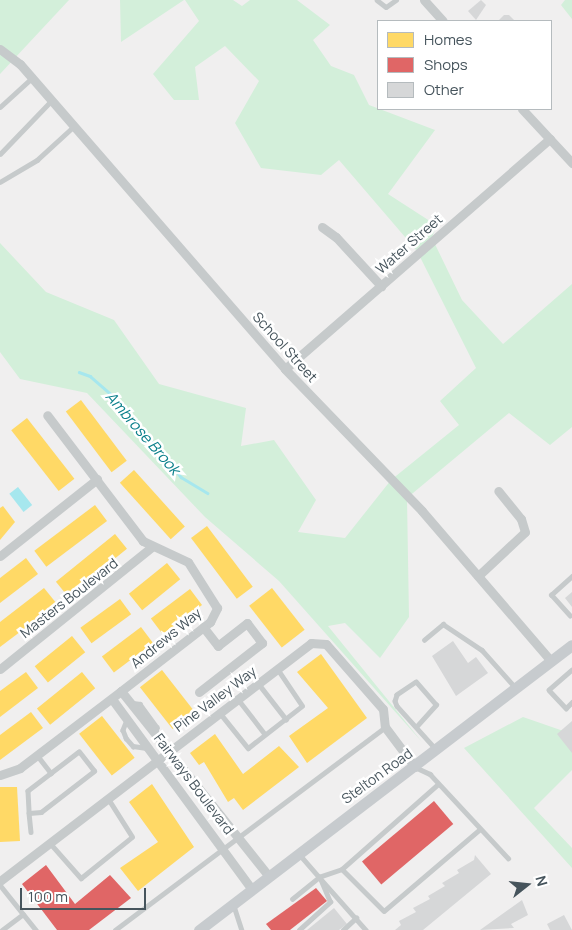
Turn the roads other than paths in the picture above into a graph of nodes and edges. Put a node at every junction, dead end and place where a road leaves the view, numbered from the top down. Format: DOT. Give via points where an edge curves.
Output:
graph roads {
  1 [pos="378,0"];
  2 [pos="396,0"];
  3 [pos="424,0"];
  4 [pos="442,20"];
  5 [pos="0,49"];
  6 [pos="32,78"];
  7 [pos="51,101"];
  8 [pos="0,107"];
  9 [pos="523,110"];
  10 [pos="73,127"];
  11 [pos="550,140"];
  12 [pos="0,154"];
  13 [pos="572,163"];
  14 [pos="0,182"];
  15 [pos="322,227"];
  16 [pos="381,286"];
  17 [pos="285,369"];
  18 [pos="47,415"];
  19 [pos="97,479"];
  20 [pos="498,490"];
  21 [pos="152,547"];
  22 [pos="0,556"];
  23 [pos="478,576"];
  24 [pos="572,576"];
  25 [pos="570,616"];
  26 [pos="203,627"];
  27 [pos="424,640"];
  28 [pos="572,645"];
  29 [pos="552,661"];
  30 [pos="0,669"];
  31 [pos="276,669"];
  32 [pos="572,670"];
  33 [pos="258,684"];
  34 [pos="516,689"];
  35 [pos="121,691"];
  36 [pos="199,692"];
  37 [pos="238,698"];
  38 [pos="112,699"];
  39 [pos="572,702"];
  40 [pos="220,713"];
  41 [pos="286,719"];
  42 [pos="385,727"];
  43 [pos="416,727"];
  44 [pos="265,734"];
  45 [pos="437,750"];
  46 [pos="169,752"];
  47 [pos="37,755"];
  48 [pos="159,760"];
  49 [pos="415,766"];
  50 [pos="51,773"];
  51 [pos="0,775"];
  52 [pos="438,784"];
  53 [pos="108,799"];
  54 [pos="29,812"];
  55 [pos="480,829"];
  56 [pos="31,832"];
  57 [pos="237,839"];
  58 [pos="50,843"];
  59 [pos="225,848"];
  60 [pos="298,852"];
  61 [pos="508,858"];
  62 [pos="342,869"];
  63 [pos="268,875"];
  64 [pos="320,879"];
  65 [pos="0,881"];
  66 [pos="0,885"];
  67 [pos="251,888"];
  68 [pos="292,899"];
  69 [pos="233,903"];
  70 [pos="23,914"];
  71 [pos="356,918"];
  72 [pos="2,930"];
  73 [pos="36,930"];
  74 [pos="115,930"];
  75 [pos="198,930"];
  76 [pos="242,930"];
  77 [pos="298,930"];
  78 [pos="343,930"];
  79 [pos="366,930"];
  1 -- 2 [label="lane" via="386,6"];
  3 -- 4 [label="street"];
  5 -- 6 [label="street, School Street"];
  6 -- 7 [label="street, School Street"];
  6 -- 8 [label="lane"];
  7 -- 10 [label="street, School Street"];
  7 -- 12 [label="lane"];
  9 -- 11 [label="street"];
  10 -- 14 [label="lane" via="37,160"];
  10 -- 17 [label="street, School Street"];
  11 -- 13 [label="street"];
  11 -- 16 [label="street, Water Street"];
  15 -- 16 [label="street" via="336,237"];
  16 -- 17 [label="street, Water Street"];
  17 -- 23 [label="street, School Street"];
  18 -- 19 [label="street"];
  19 -- 21 [label="street"];
  19 -- 22 [label="street"];
  20 -- 23 [label="street" via="521,519 525,532"];
  21 -- 26 [label="street, Andrews Way" via="180,556 214,598 216,613"];
  21 -- 30 [label="street, Masters Boulevard"];
  23 -- 29 [label="street, School Street"];
  24 -- 25 [label="lane" via="551,594"];
  26 -- 35 [label="street, Andrews Way"];
  26 -- 36 [label="street" via="218,646 247,623 262,643"];
  27 -- 34 [label="lane" via="443,624 482,650"];
  28 -- 29 [label="main road, Stelton Road"];
  29 -- 34 [label="main road, Stelton Road"];
  31 -- 33 [label="street, Pine Valley Way"];
  31 -- 41 [label="lane" via="302,704"];
  31 -- 42 [label="street, Pine Valley Way" via="306,647 321,641 383,708"];
  32 -- 39 [label="lane" via="550,690 566,708"];
  33 -- 37 [label="street, Pine Valley Way"];
  33 -- 41 [label="lane"];
  34 -- 45 [label="main road, Stelton Road"];
  35 -- 38 [label="street, Andrews Way"];
  35 -- 46 [label="street, Fairways Boulevard"];
  37 -- 40 [label="street, Pine Valley Way"];
  37 -- 44 [label="lane"];
  38 -- 47 [label="street, Andrews Way"];
  38 -- 48 [label="street, Fairways Boulevard"];
  40 -- 44 [label="lane" via="246,748"];
  40 -- 46 [label="street, Pine Valley Way"];
  41 -- 44 [label="lane"];
  42 -- 49 [label="street, Pine Valley Way"];
  42 -- 57 [label="lane"];
  43 -- 43 [label="lane" via="436,705 416,682 395,700"];
  43 -- 45 [label="lane"];
  45 -- 49 [label="main road, Stelton Road"];
  46 -- 48 [label="street, Pine Valley Way"];
  46 -- 57 [label="street, Fairways Boulevard"];
  47 -- 50 [label="lane"];
  47 -- 51 [label="street, Andrews Way"];
  48 -- 53 [label="street, Pine Valley Way"];
  48 -- 59 [label="street, Fairways Boulevard"];
  49 -- 52 [label="lane"];
  49 -- 60 [label="main road, Stelton Road"];
  50 -- 54 [label="lane" via="28,791"];
  50 -- 54 [label="lane" via="79,752 94,771 41,812"];
  52 -- 55 [label="lane"];
  52 -- 62 [label="lane"];
  53 -- 58 [label="street, Pine Valley Way"];
  53 -- 58 [label="lane" via="132,837 81,878"];
  54 -- 56 [label="lane"];
  55 -- 61 [label="lane"];
  55 -- 62 [label="lane" via="384,911"];
  57 -- 59 [label="lane"];
  57 -- 63 [label="street, Fairways Boulevard"];
  58 -- 65 [label="street, Pine Valley Way"];
  59 -- 67 [label="street, Fairways Boulevard"];
  59 -- 74 [label="lane"];
  60 -- 63 [label="main road, Stelton Road"];
  60 -- 64 [label="lane"];
  62 -- 64 [label="lane"];
  63 -- 67 [label="main road, Stelton Road"];
  64 -- 68 [label="lane"];
  64 -- 71 [label="lane"];
  64 -- 77 [label="lane" via="330,902"];
  66 -- 70 [label="lane"];
  67 -- 69 [label="main road, Stelton Road"];
  69 -- 75 [label="main road, Stelton Road"];
  69 -- 76 [label="lane"];
  70 -- 72 [label="lane"];
  70 -- 73 [label="lane"];
  71 -- 78 [label="lane"];
  71 -- 79 [label="lane"];
}
